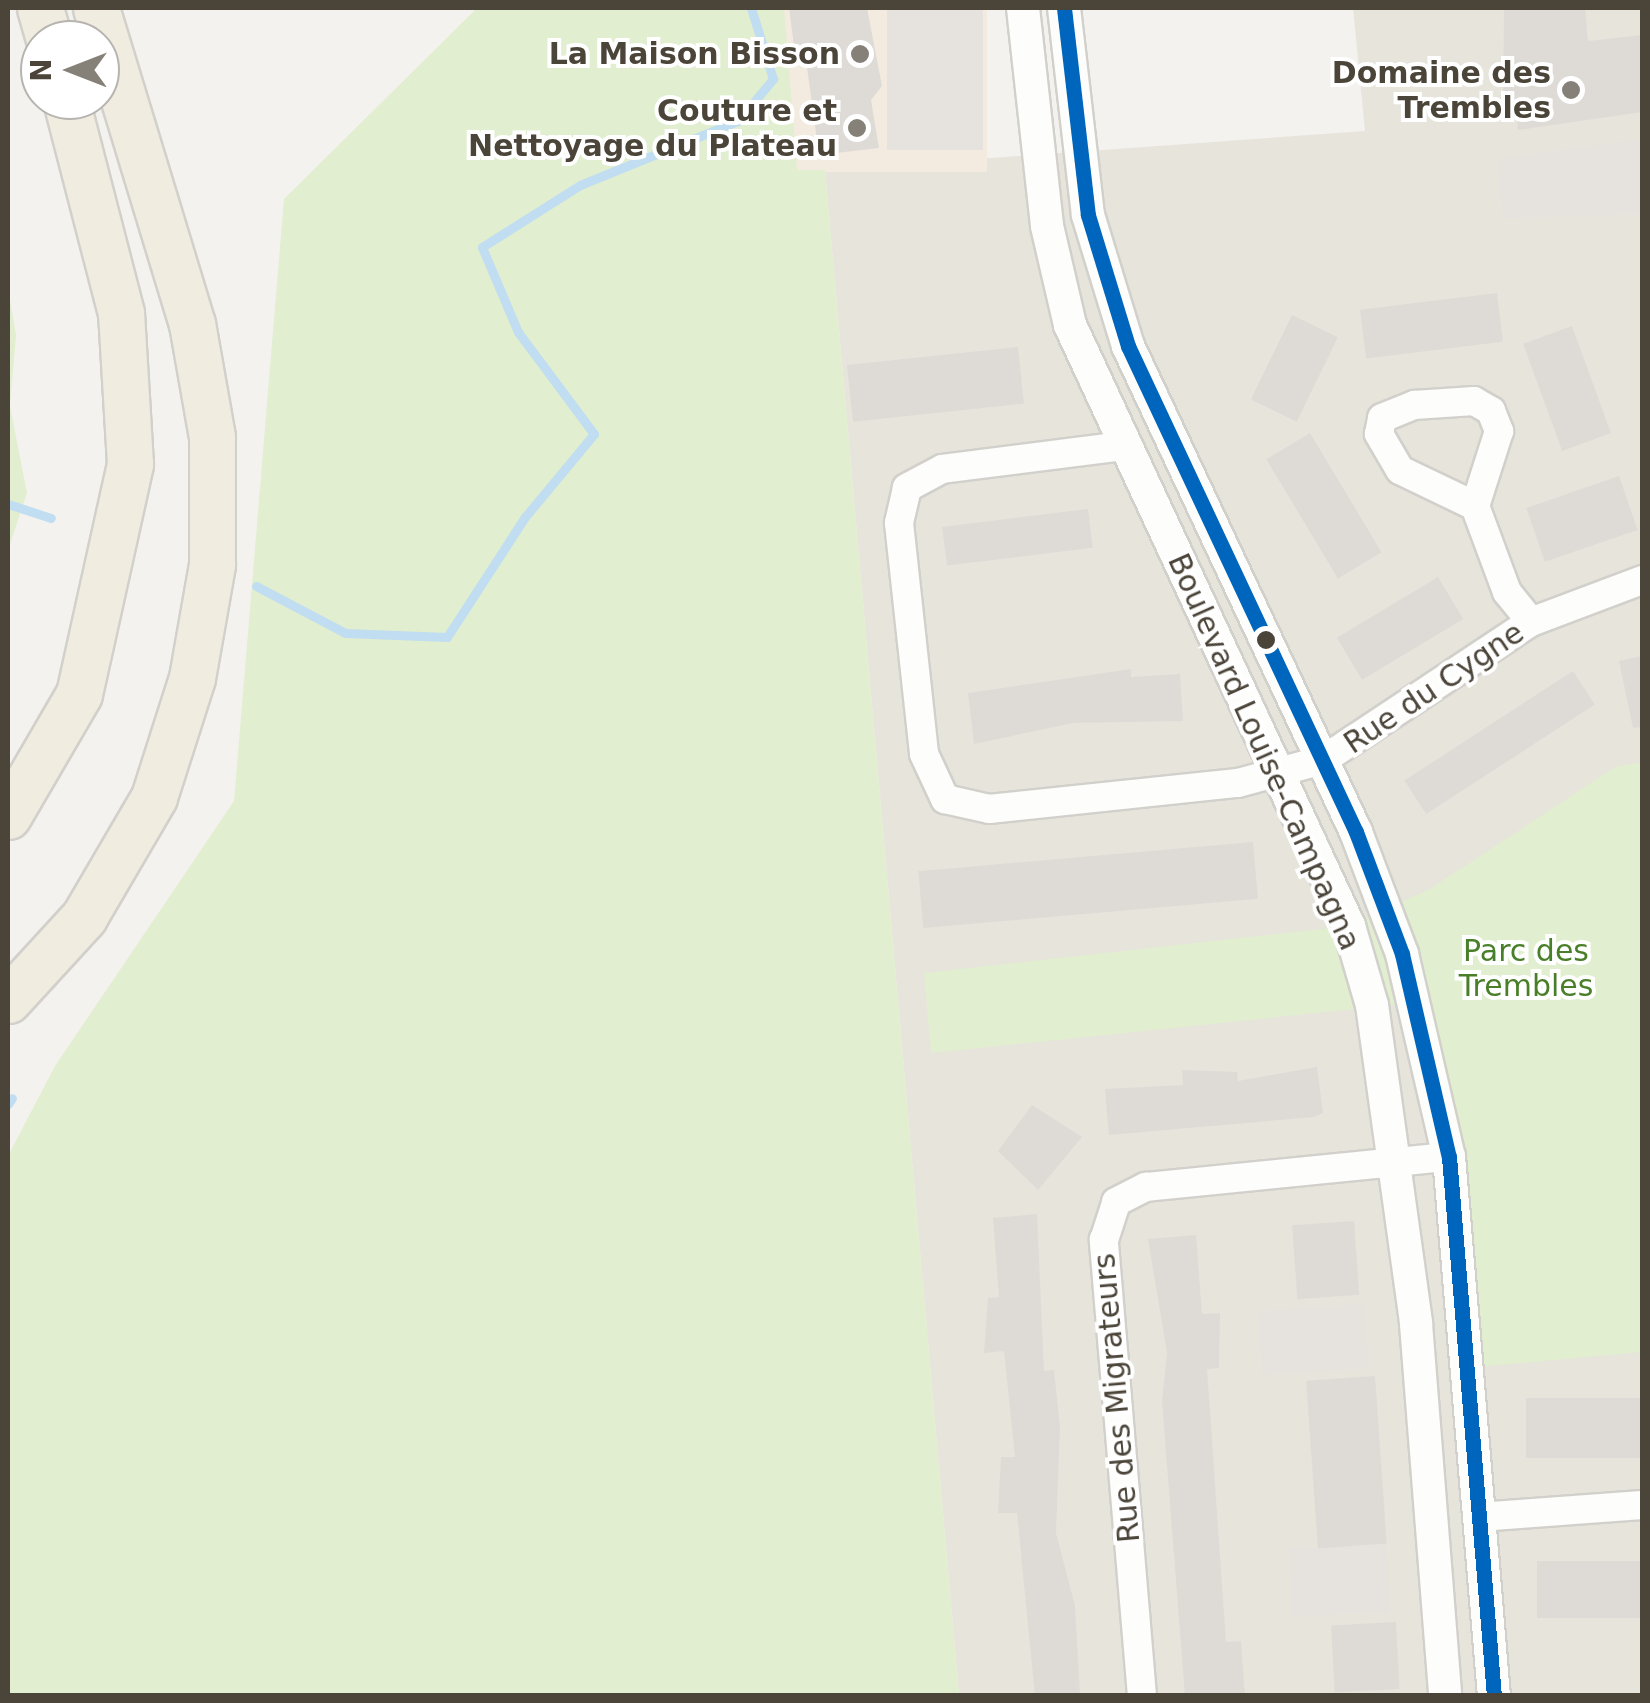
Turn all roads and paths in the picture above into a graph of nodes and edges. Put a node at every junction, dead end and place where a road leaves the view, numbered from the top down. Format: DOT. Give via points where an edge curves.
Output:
graph roads {
  1 [pos="96,8"];
  2 [pos="1023,8"];
  3 [pos="1064,8"];
  4 [pos="71,120"];
  5 [pos="1124,446"];
  6 [pos="1474,506"];
  7 [pos="1642,580"];
  8 [pos="1531,622"];
  9 [pos="1323,760"];
  10 [pos="1280,771"];
  11 [pos="8,816"];
  12 [pos="8,1000"];
  13 [pos="1449,1157"];
  14 [pos="1398,1162"];
  15 [pos="1642,1505"];
  16 [pos="1479,1517"];
  17 [pos="1433,1520"];
  18 [pos="1142,1696"];
  19 [pos="1445,1696"];
  20 [pos="1494,1696"];
  1 -- 12 [label="highway" via="192,324 212,438 212,564 192,678 154,797 84,917"];
  2 -- 5 [label="street, Boulevard Louise-Campagna" via="1052,258 1085,364"];
  3 -- 9 [label="street, Boulevard Louise-Campagna" via="1088,214 1128,346"];
  4 -- 11 [label="highway" via="121,313 130,464 79,694"];
  5 -- 10 [label="street, Boulevard Louise-Campagna"];
  5 -- 10 [label="street, Rue du Cygne" via="942,469 907,488 899,523 932,780 945,799 988,809"];
  6 -- 6 [label="street" via="1499,432 1492,411 1474,401 1444,402 1382,418 1379,434 1400,470"];
  6 -- 8 [label="street" via="1507,592"];
  7 -- 8 [label="street, Rue du Cygne"];
  8 -- 9 [label="street, Rue du Cygne"];
  9 -- 10 [label="street, Rue du Cygne"];
  9 -- 13 [label="street, Boulevard Louise-Campagna" via="1389,910"];
  10 -- 14 [label="street, Boulevard Louise-Campagna" via="1349,926 1372,1005"];
  13 -- 14 [label="street, Rue des Migrateurs"];
  13 -- 16 [label="street, Boulevard Louise-Campagna"];
  14 -- 17 [label="street, Boulevard Louise-Campagna"];
  14 -- 18 [label="street, Rue des Migrateurs" via="1146,1186 1116,1202 1107,1219"];
  15 -- 16 [label="street"];
  16 -- 17 [label="street"];
  16 -- 20 [label="street, Boulevard Louise-Campagna"];
  17 -- 19 [label="street, Boulevard Louise-Campagna"];
}
